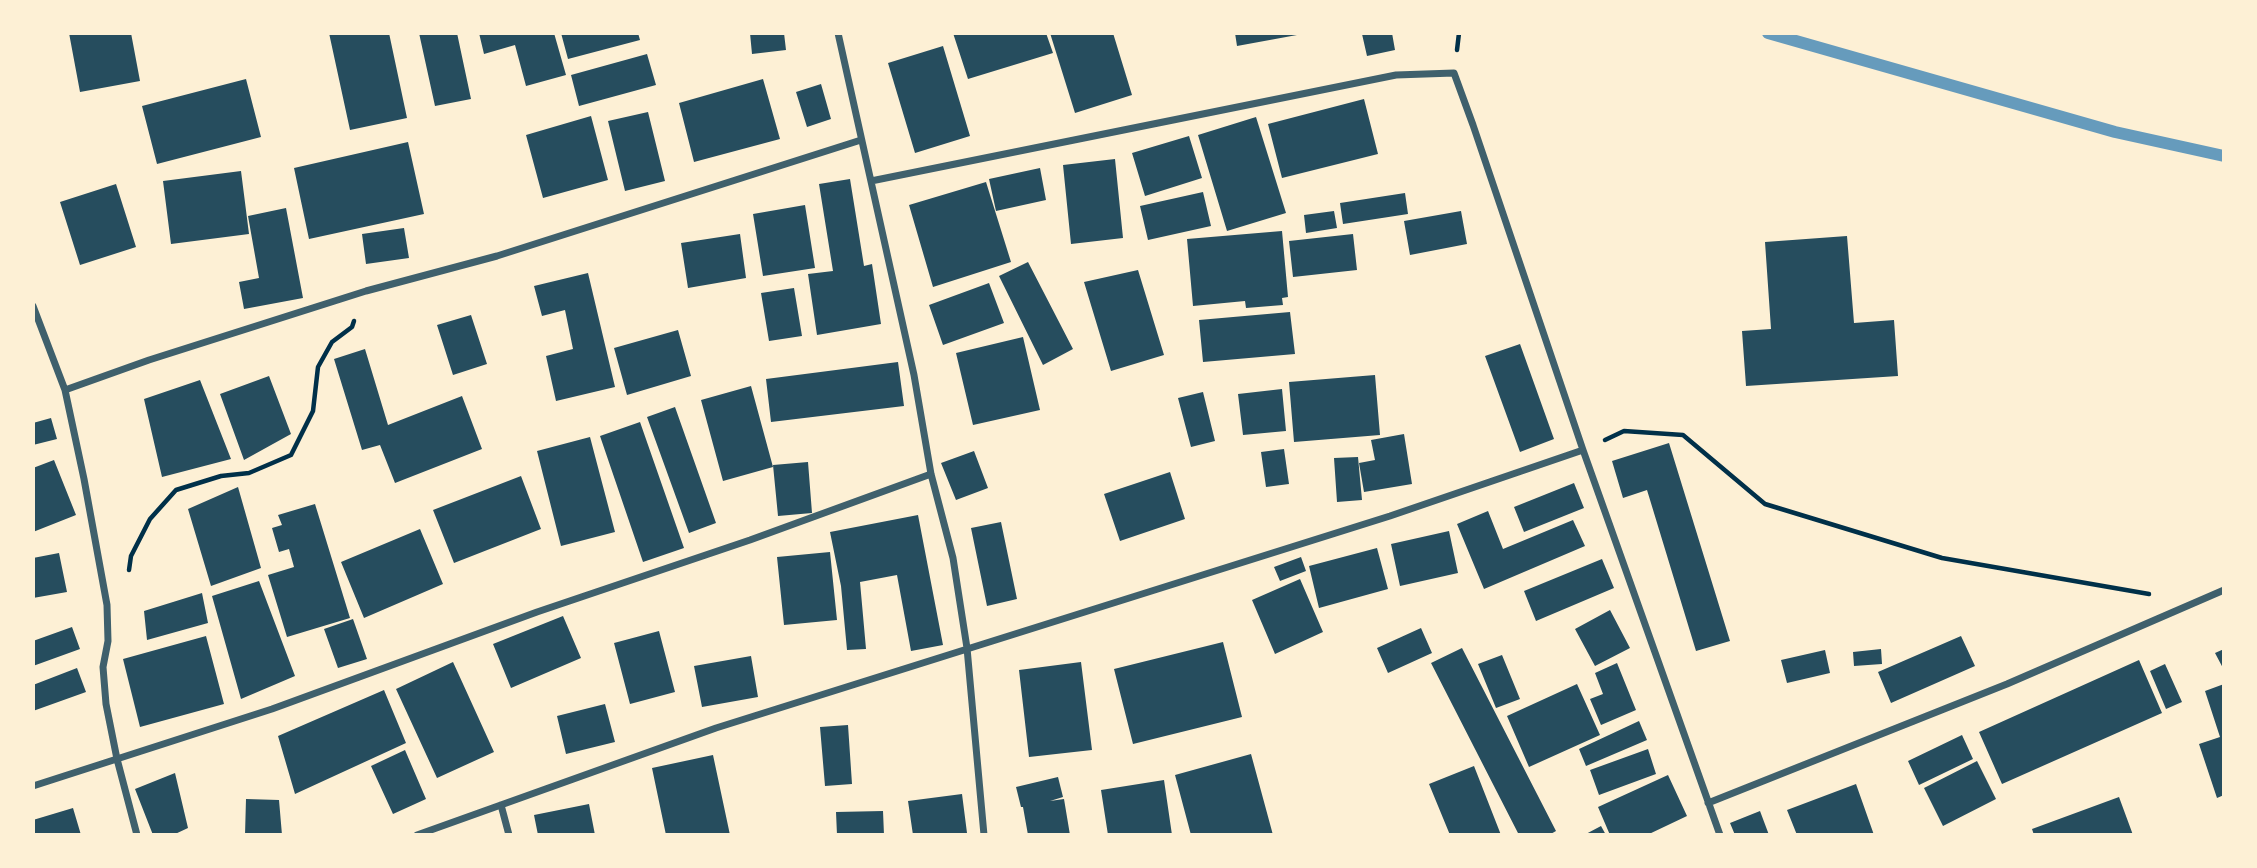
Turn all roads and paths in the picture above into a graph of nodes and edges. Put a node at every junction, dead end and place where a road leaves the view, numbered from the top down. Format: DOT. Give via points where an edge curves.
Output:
graph roads {
  1 [pos="838,33"];
  2 [pos="861,140"];
  3 [pos="871,181"];
  4 [pos="366,291"];
  5 [pos="33,306"];
  6 [pos="65,390"];
  7 [pos="1583,450"];
  8 [pos="931,474"];
  9 [pos="127,582"];
  10 [pos="2224,590"];
  11 [pos="2198,602"];
  12 [pos="967,648"];
  13 [pos="117,759"];
  14 [pos="33,786"];
  15 [pos="1708,803"];
  16 [pos="501,805"];
  17 [pos="137,835"];
  18 [pos="417,835"];
  19 [pos="509,835"];
  20 [pos="984,835"];
  21 [pos="1720,835"];
  1 -- 2 [label="street"];
  2 -- 3 [label="street"];
  2 -- 4 [label="street" via="497,256"];
  3 -- 7 [label="street" via="1396,75 1454,74"];
  3 -- 8 [label="street"];
  4 -- 6 [label="street"];
  4 -- 9 [label="path" via="352,327 332,342 318,367 313,411 291,455 249,473 176,490 150,519 131,556"];
  5 -- 6 [label="street"];
  6 -- 13 [label="street" via="107,605 103,667"];
  7 -- 11 [label="path" via="1624,431 1684,435 1765,504 1942,558"];
  7 -- 12 [label="street" via="1390,516"];
  7 -- 15 [label="street"];
  8 -- 12 [label="street" via="953,558"];
  8 -- 13 [label="street" via="272,709"];
  10 -- 11 [label="street"];
  11 -- 15 [label="street"];
  12 -- 16 [label="street" via="716,728"];
  12 -- 20 [label="street"];
  13 -- 14 [label="street"];
  13 -- 17 [label="street"];
  15 -- 21 [label="street"];
  16 -- 18 [label="street"];
  16 -- 19 [label="street"];
}
